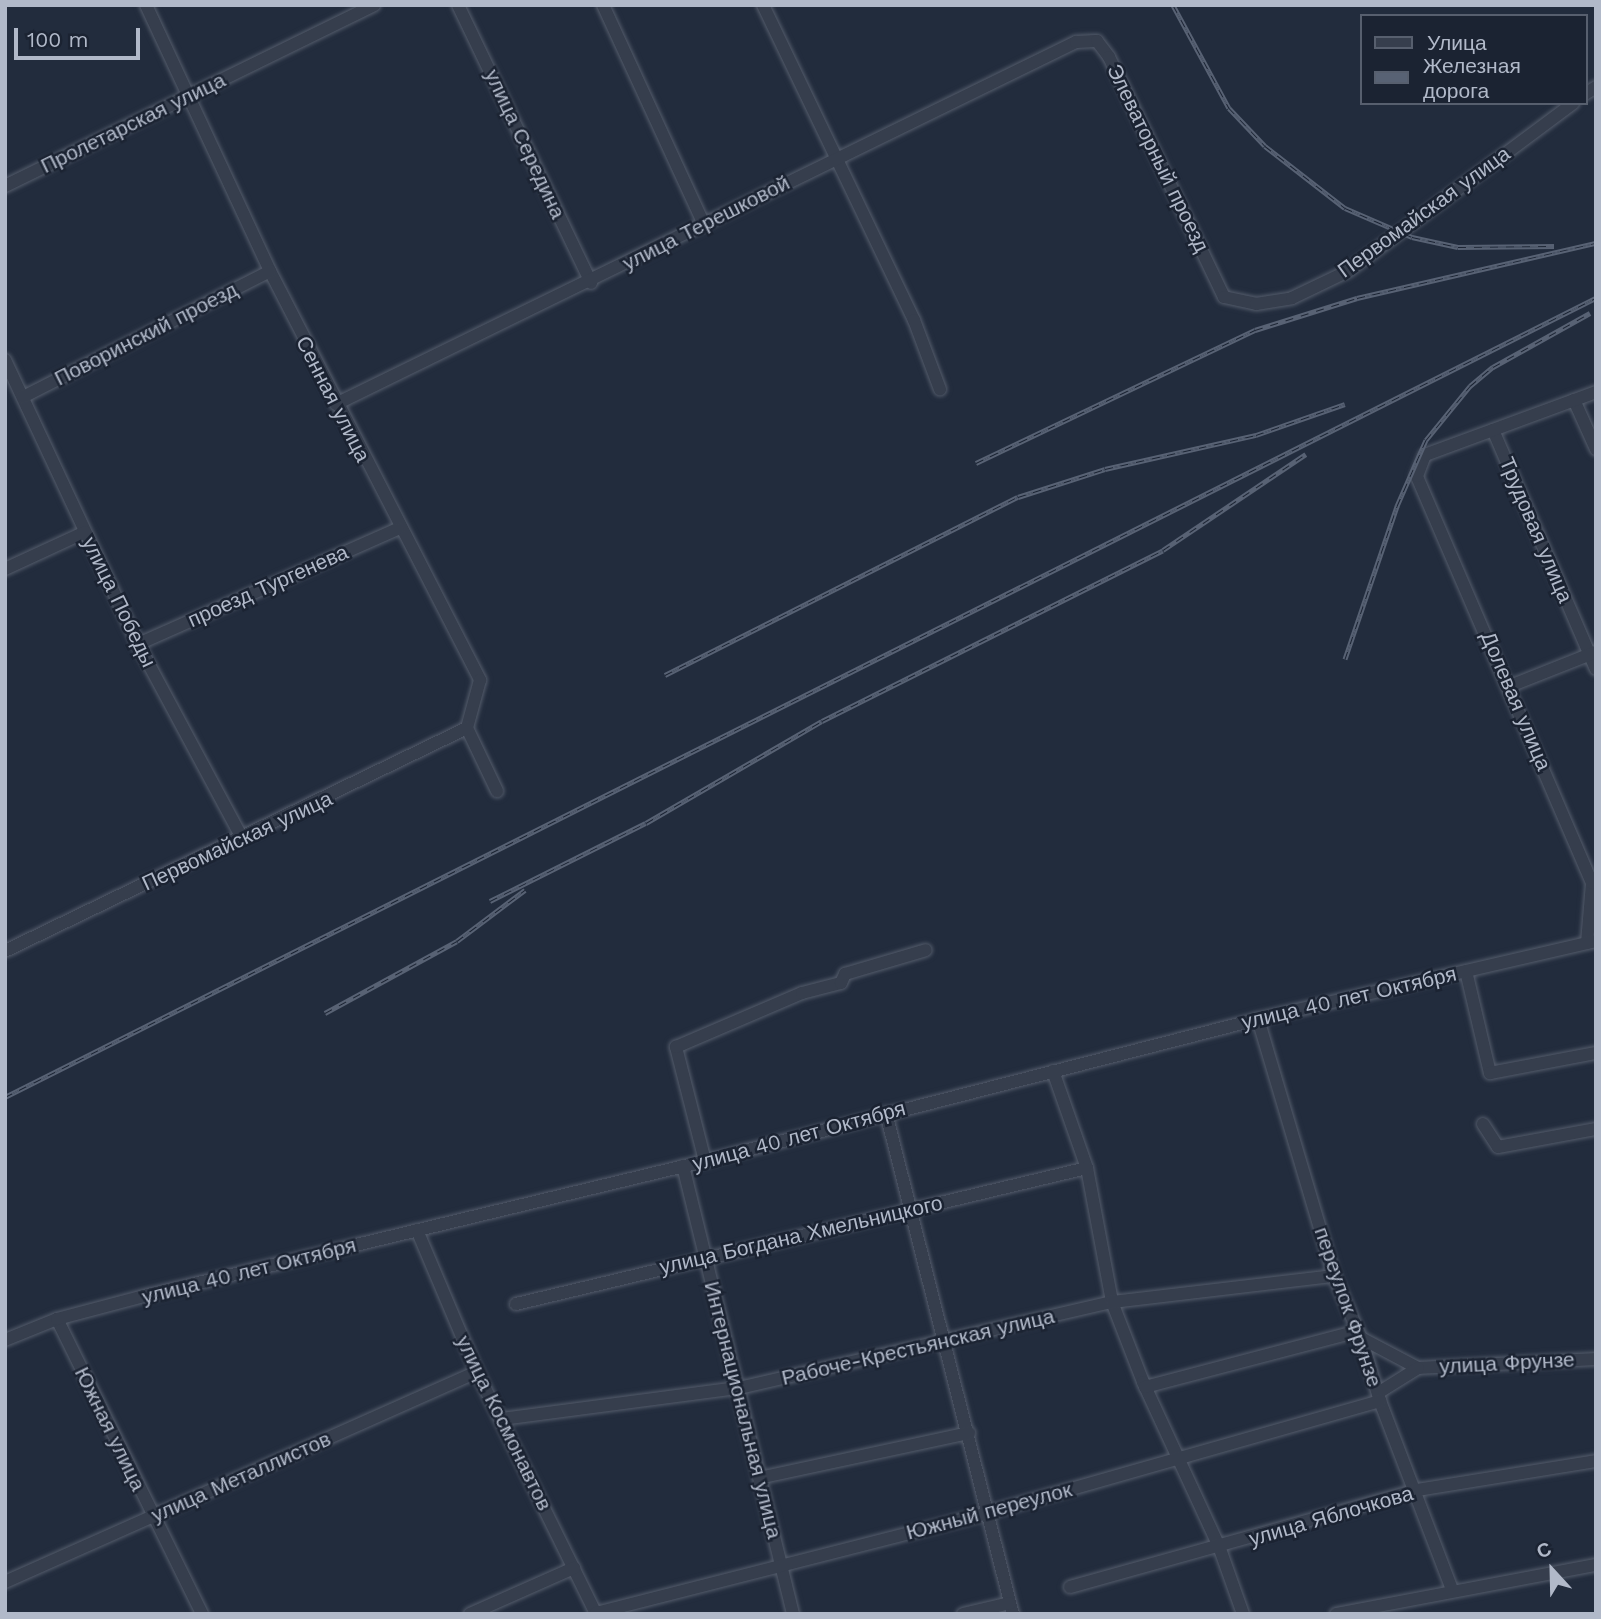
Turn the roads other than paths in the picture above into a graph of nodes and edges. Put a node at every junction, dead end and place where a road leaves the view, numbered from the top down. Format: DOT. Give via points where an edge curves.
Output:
graph roads {
  1 [pos="146,5"];
  2 [pos="374,5"];
  3 [pos="458,5"];
  4 [pos="603,5"];
  5 [pos="763,5"];
  6 [pos="1076,42"];
  7 [pos="191,95"];
  8 [pos="1570,105"];
  9 [pos="836,155"];
  10 [pos="5,186"];
  11 [pos="704,225"];
  12 [pos="270,271"];
  13 [pos="591,283"];
  14 [pos="1224,296"];
  15 [pos="5,360"];
  16 [pos="940,389"];
  17 [pos="1596,392"];
  18 [pos="23,397"];
  19 [pos="1574,400"];
  20 [pos="336,404"];
  21 [pos="1493,430"];
  22 [pos="1596,449"];
  23 [pos="398,529"];
  24 [pos="85,532"];
  25 [pos="5,569"];
  26 [pos="138,643"];
  27 [pos="1593,653"];
  28 [pos="1596,669"];
  29 [pos="1510,686"];
  30 [pos="467,728"];
  31 [pos="496,790"];
  32 [pos="242,838"];
  33 [pos="1594,883"];
  34 [pos="1592,942"];
  35 [pos="926,950"];
  36 [pos="5,951"];
  37 [pos="1466,971"];
  38 [pos="1258,1019"];
  39 [pos="1596,1053"];
  40 [pos="1053,1071"];
  41 [pos="886,1113"];
  42 [pos="1483,1124"];
  43 [pos="1596,1129"];
  44 [pos="705,1161"];
  45 [pos="683,1166"];
  46 [pos="1087,1168"];
  47 [pos="909,1210"];
  48 [pos="417,1230"];
  49 [pos="706,1256"];
  50 [pos="1334,1276"];
  51 [pos="1112,1302"];
  52 [pos="516,1304"];
  53 [pos="57,1319"];
  54 [pos="1360,1334"];
  55 [pos="5,1340"];
  56 [pos="947,1341"];
  57 [pos="1596,1359"];
  58 [pos="1418,1367"];
  59 [pos="477,1372"];
  60 [pos="1145,1387"];
  61 [pos="739,1388"];
  62 [pos="1379,1397"];
  63 [pos="502,1419"];
  64 [pos="969,1433"];
  65 [pos="1178,1457"];
  66 [pos="1596,1461"];
  67 [pos="758,1478"];
  68 [pos="1417,1490"];
  69 [pos="987,1514"];
  70 [pos="152,1517"];
  71 [pos="1220,1549"];
  72 [pos="780,1565"];
  73 [pos="1596,1565"];
  74 [pos="574,1568"];
  75 [pos="5,1582"];
  76 [pos="1070,1587"];
  77 [pos="1452,1590"];
  78 [pos="1011,1608"];
  79 [pos="596,1613"];
  80 [pos="202,1614"];
  81 [pos="470,1614"];
  82 [pos="793,1614"];
  83 [pos="963,1614"];
  84 [pos="1243,1614"];
  85 [pos="1336,1614"];
  1 -- 7 [label="street, Сенная улица"];
  2 -- 7 [label="street, Пролетарская улица"];
  3 -- 13 [label="street, улица Середина"];
  4 -- 11 [label="street"];
  5 -- 9 [label="street"];
  6 -- 9 [label="street, улица Терешковой"];
  6 -- 14 [label="street, Элеваторный проезд" via="1097,41 1109,57"];
  7 -- 10 [label="street, Пролетарская улица"];
  7 -- 12 [label="street, Сенная улица"];
  8 -- 14 [label="street, Первомайская улица" via="1348,271 1292,298 1256,304"];
  9 -- 11 [label="street, улица Терешковой"];
  9 -- 16 [label="street"];
  11 -- 13 [label="street, улица Терешковой"];
  12 -- 18 [label="street, Поворинский проезд"];
  12 -- 20 [label="street, Сенная улица"];
  13 -- 20 [label="street, улица Терешковой"];
  15 -- 18 [label="street, улица Победы"];
  17 -- 19 [label="street"];
  18 -- 24 [label="street, улица Победы"];
  19 -- 21 [label="street"];
  19 -- 22 [label="street"];
  20 -- 23 [label="street, Сенная улица"];
  21 -- 27 [label="street, Трудовая улица"];
  21 -- 29 [label="street, Долевая улица" via="1425,455 1417,476"];
  23 -- 26 [label="street, проезд Тургенева"];
  23 -- 30 [label="street, Сенная улица" via="480,680"];
  24 -- 25 [label="street"];
  24 -- 26 [label="street, улица Победы"];
  26 -- 32 [label="street, улица Победы"];
  27 -- 28 [label="street, Трудовая улица"];
  27 -- 29 [label="street"];
  29 -- 33 [label="street, Долевая улица"];
  30 -- 31 [label="street"];
  30 -- 32 [label="street, Первомайская улица"];
  32 -- 36 [label="street, Первомайская улица"];
  33 -- 34 [label="street, Долевая улица"];
  34 -- 37 [label="street, улица 40 лет Октября"];
  35 -- 44 [label="street" via="845,974 841,983 802,993 676,1047"];
  37 -- 38 [label="street, улица 40 лет Октября"];
  37 -- 39 [label="street" via="1490,1073"];
  38 -- 40 [label="street, улица 40 лет Октября"];
  38 -- 50 [label="street, переулок Фрунзе"];
  40 -- 41 [label="street, улица 40 лет Октября"];
  40 -- 46 [label="street"];
  41 -- 44 [label="street, улица 40 лет Октября"];
  41 -- 47 [label="street"];
  42 -- 43 [label="street" via="1498,1147"];
  44 -- 45 [label="street, улица 40 лет Октября"];
  45 -- 48 [label="street, улица 40 лет Октября"];
  45 -- 49 [label="street, Интернациональная улица"];
  46 -- 47 [label="street, улица Богдана Хмельницкого"];
  46 -- 51 [label="street"];
  47 -- 49 [label="street, улица Богдана Хмельницкого"];
  47 -- 56 [label="street"];
  48 -- 53 [label="street, улица 40 лет Октября"];
  48 -- 59 [label="street, улица Космонавтов"];
  49 -- 52 [label="street, улица Богдана Хмельницкого"];
  49 -- 61 [label="street, Интернациональная улица"];
  50 -- 51 [label="street, Рабоче-Крестьянская улица"];
  50 -- 54 [label="street, переулок Фрунзе"];
  51 -- 56 [label="street, Рабоче-Крестьянская улица"];
  51 -- 60 [label="street"];
  53 -- 55 [label="street, улица 40 лет Октября"];
  53 -- 70 [label="street, Южная улица"];
  54 -- 58 [label="street, улица Фрунзе"];
  54 -- 60 [label="street"];
  54 -- 62 [label="street, переулок Фрунзе"];
  56 -- 61 [label="street, Рабоче-Крестьянская улица"];
  56 -- 64 [label="street"];
  57 -- 58 [label="street, улица Фрунзе"];
  58 -- 62 [label="street, улица Фрунзе"];
  59 -- 63 [label="street, улица Космонавтов"];
  59 -- 70 [label="street, улица Металлистов"];
  60 -- 65 [label="street"];
  61 -- 63 [label="street, Рабоче-Крестьянская улица"];
  61 -- 67 [label="street, Интернациональная улица"];
  62 -- 65 [label="street, Южный переулок"];
  62 -- 68 [label="street, переулок Фрунзе"];
  63 -- 74 [label="street, улица Космонавтов"];
  64 -- 67 [label="street"];
  64 -- 69 [label="street"];
  65 -- 69 [label="street, Южный переулок"];
  65 -- 71 [label="street"];
  66 -- 68 [label="street, улица Яблочкова"];
  67 -- 72 [label="street, Интернациональная улица"];
  68 -- 71 [label="street, улица Яблочкова"];
  68 -- 77 [label="street, переулок Фрунзе"];
  69 -- 72 [label="street, Южный переулок"];
  69 -- 78 [label="street"];
  70 -- 75 [label="street, улица Металлистов"];
  70 -- 80 [label="street, Южная улица"];
  71 -- 76 [label="street, улица Яблочкова"];
  71 -- 84 [label="street"];
  72 -- 79 [label="street, Южный переулок"];
  72 -- 82 [label="street, Интернациональная улица"];
  73 -- 77 [label="street"];
  74 -- 79 [label="street, улица Космонавтов"];
  74 -- 81 [label="street"];
  77 -- 85 [label="street"];
  78 -- 83 [label="street"];
}
